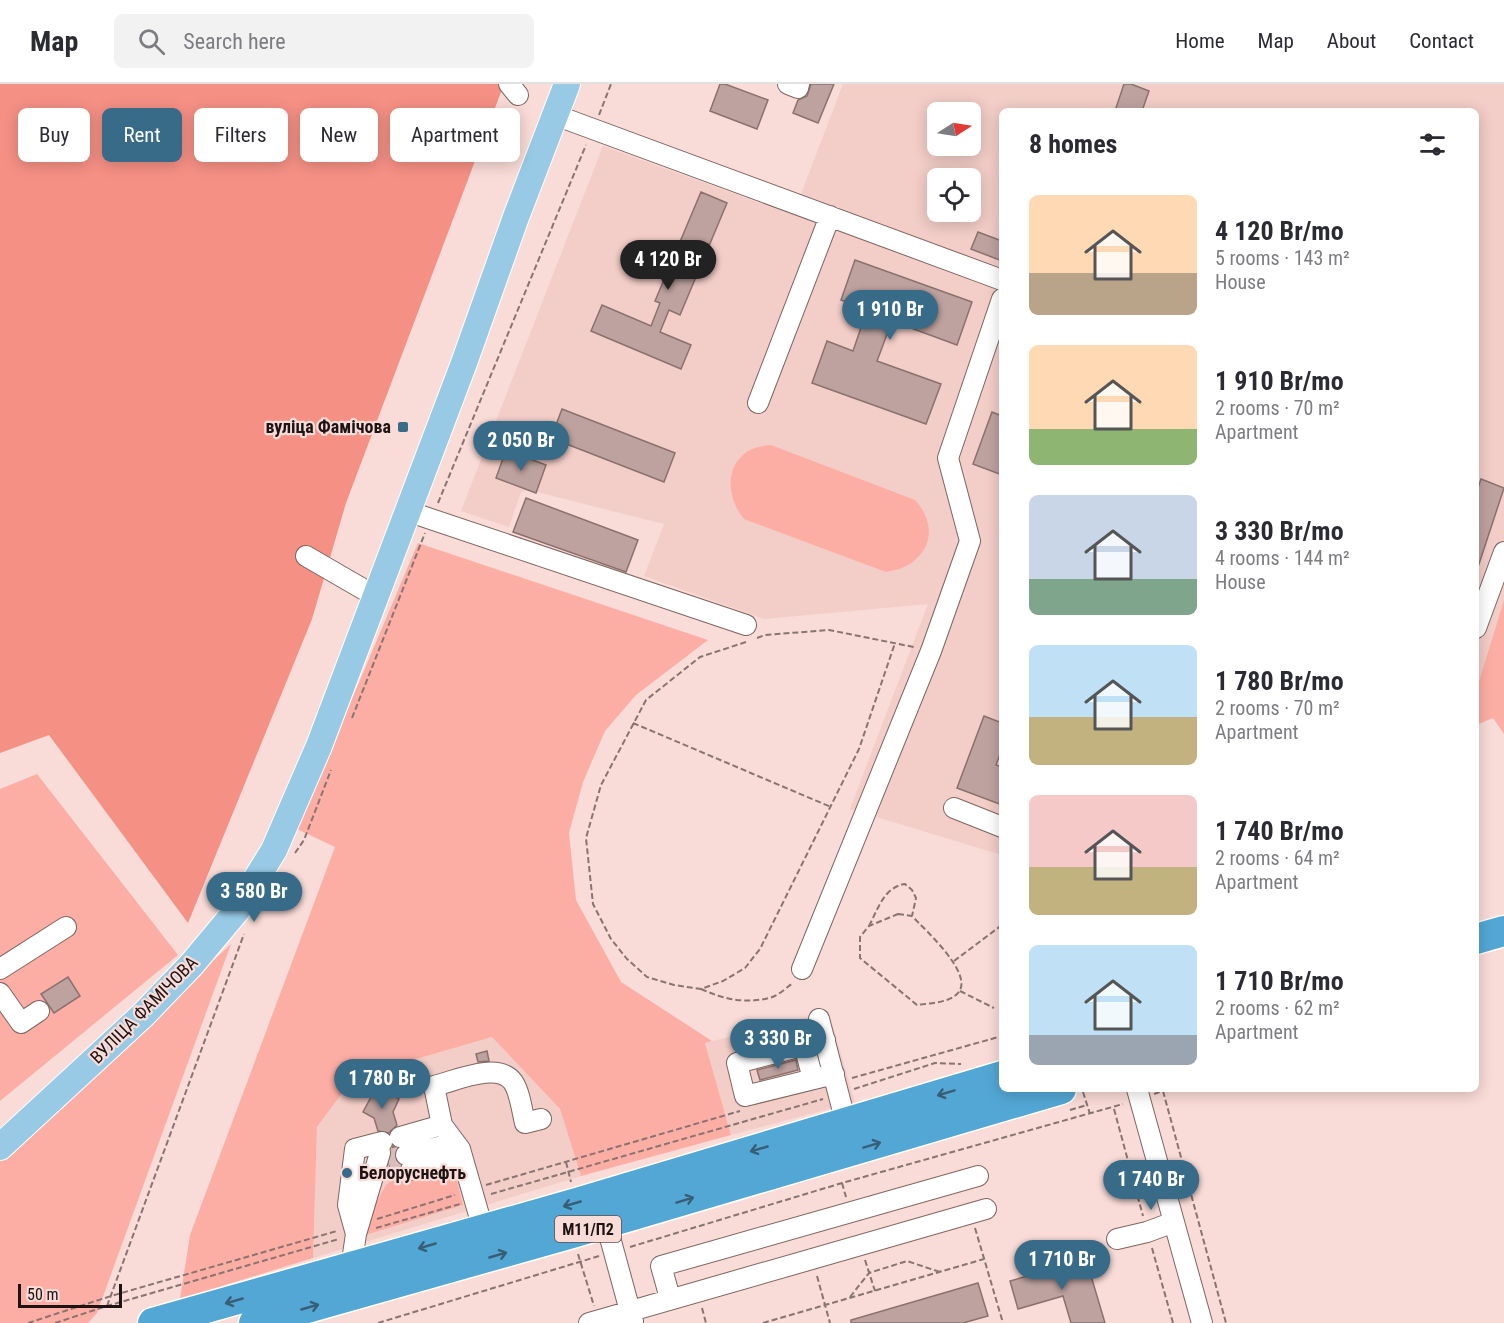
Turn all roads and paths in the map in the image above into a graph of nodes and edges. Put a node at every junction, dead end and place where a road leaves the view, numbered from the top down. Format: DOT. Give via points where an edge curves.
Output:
graph roads {
  1 [pos="567,84"];
  2 [pos="788,84"];
  3 [pos="799,84"];
  4 [pos="555,115"];
  5 [pos="830,216"];
  6 [pos="999,279"];
  7 [pos="999,308"];
  8 [pos="758,403"];
  9 [pos="407,511"];
  10 [pos="1504,552"];
  11 [pos="306,556"];
  12 [pos="375,596"];
  13 [pos="1479,619"];
  14 [pos="746,625"];
  15 [pos="895,643"];
  16 [pos="931,651"];
  17 [pos="633,723"];
  18 [pos="831,807"];
  19 [pos="954,808"];
  20 [pos="999,826"];
  21 [pos="912,916"];
  22 [pos="869,926"];
  23 [pos="66,927"];
  24 [pos="999,927"];
  25 [pos="1504,931"];
  26 [pos="245,932"];
  27 [pos="1479,938"];
  28 [pos="953,961"];
  29 [pos="0,969"];
  30 [pos="802,969"];
  31 [pos="701,989"];
  32 [pos="960,991"];
  33 [pos="0,993"];
  34 [pos="994,1008"];
  35 [pos="39,1011"];
  36 [pos="819,1019"];
  37 [pos="999,1037"];
  38 [pos="825,1040"];
  39 [pos="804,1045"];
  40 [pos="970,1062"];
  41 [pos="999,1077"];
  42 [pos="813,1079"];
  43 [pos="836,1083"];
  44 [pos="1052,1092"];
  45 [pos="1084,1092"];
  46 [pos="1155,1092"];
  47 [pos="1163,1092"];
  48 [pos="1138,1094"];
  49 [pos="746,1109"];
  50 [pos="1090,1114"];
  51 [pos="541,1119"];
  52 [pos="846,1123"];
  53 [pos="442,1125"];
  54 [pos="0,1147"];
  55 [pos="460,1149"];
  56 [pos="390,1159"];
  57 [pos="978,1176"];
  58 [pos="474,1194"];
  59 [pos="873,1206"];
  60 [pos="978,1211"];
  61 [pos="833,1217"];
  62 [pos="1174,1222"];
  63 [pos="356,1228"];
  64 [pos="483,1229"];
  65 [pos="610,1238"];
  66 [pos="882,1238"];
  67 [pos="1117,1239"];
  68 [pos="842,1250"];
  69 [pos="812,1258"];
  70 [pos="984,1259"];
  71 [pos="351,1268"];
  72 [pos="940,1272"];
  73 [pos="111,1296"];
  74 [pos="670,1298"];
  75 [pos="848,1298"];
  76 [pos="107,1305"];
  77 [pos="825,1305"];
  78 [pos="631,1317"];
  79 [pos="28,1323"];
  80 [pos="54,1323"];
  81 [pos="153,1323"];
  82 [pos="254,1323"];
  83 [pos="378,1323"];
  84 [pos="589,1323"];
  85 [pos="763,1323"];
  86 [pos="830,1323"];
  87 [pos="1003,1323"];
  88 [pos="1202,1323"];
  89 [pos="1226,1323"];
  1 -- 4 [label="main road, ВУЛІЦА ФАМІЧОВА"];
  2 -- 3 [label="street" via="798,88"];
  4 -- 5 [label="street"];
  4 -- 9 [label="main road, ВУЛІЦА ФАМІЧОВА"];
  5 -- 6 [label="street"];
  5 -- 8 [label="street"];
  7 -- 16 [label="street" via="948,458 969,541"];
  9 -- 12 [label="main road, ВУЛІЦА ФАМІЧОВА"];
  9 -- 14 [label="street"];
  10 -- 13 [label="street"];
  11 -- 12 [label="street"];
  12 -- 54 [label="main road, ВУЛІЦА ФАМІЧОВА" via="319,746 274,850 237,910 143,1016"];
  15 -- 16 [label="path"];
  15 -- 17 [label="path" via="829,630 765,636 700,657 645,700"];
  15 -- 18 [label="path" via="859,749"];
  16 -- 30 [label="street"];
  17 -- 18 [label="path"];
  17 -- 31 [label="path" via="601,784 586,838 593,904 611,939 647,977"];
  18 -- 31 [label="path" via="760,949 745,968"];
  19 -- 20 [label="street"];
  21 -- 22 [label="path" via="898,914"];
  21 -- 22 [label="path" via="916,898 912,890 905,884 896,885 888,890"];
  21 -- 28 [label="path"];
  22 -- 32 [label="path" via="860,937 860,958 917,1005 940,1002"];
  23 -- 29 [label="street"];
  24 -- 28 [label="path"];
  25 -- 27 [label="highway"];
  26 -- 73 [label="path"];
  28 -- 32 [label="path" via="963,981"];
  30 -- 31 [label="path" via="794,983 771,998 734,1001"];
  32 -- 34 [label="path"];
  33 -- 35 [label="street" via="21,1023"];
  36 -- 38 [label="street"];
  37 -- 43 [label="path"];
  38 -- 39 [label="street"];
  38 -- 43 [label="street"];
  39 -- 42 [label="street"];
  39 -- 42 [label="street" via="736,1063 745,1096"];
  40 -- 43 [label="path" via="935,1063"];
  41 -- 52 [label="highway, М11/П2, one-way"];
  42 -- 43 [label="street"];
  43 -- 52 [label="street"];
  43 -- 58 [label="path"];
  65 -- 44 [label="highway, М11/П2, one-way"];
  45 -- 50 [label="path"];
  46 -- 48 [label="path"];
  47 -- 89 [label="path"];
  48 -- 50 [label="path"];
  48 -- 62 [label="street"];
  49 -- 58 [label="path"];
  50 -- 65 [label="path" via="842,1183"];
  51 -- 53 [label="street" via="525,1122 514,1083 505,1074 491,1071 434,1086"];
  52 -- 64 [label="highway, М11/П2, one-way"];
  53 -- 55 [label="street"];
  53 -- 56 [label="street"];
  55 -- 56 [label="street" via="442,1138"];
  55 -- 58 [label="street"];
  56 -- 63 [label="street"];
  56 -- 63 [label="street" via="355,1149 348,1205"];
  57 -- 59 [label="street"];
  58 -- 63 [label="path"];
  58 -- 63 [label="path"];
  58 -- 64 [label="street"];
  59 -- 61 [label="street"];
  59 -- 66 [label="street"];
  60 -- 66 [label="street"];
  60 -- 70 [label="path"];
  61 -- 68 [label="street"];
  61 -- 74 [label="street" via="661,1266"];
  62 -- 67 [label="street"];
  62 -- 88 [label="street"];
  63 -- 71 [label="street"];
  63 -- 73 [label="path"];
  63 -- 76 [label="path"];
  64 -- 71 [label="highway, М11/П2, one-way"];
  65 -- 78 [label="street"];
  82 -- 65 [label="highway, М11/П2, one-way"];
  65 -- 83 [label="path"];
  66 -- 68 [label="street"];
  68 -- 69 [label="street"];
  69 -- 74 [label="street"];
  69 -- 77 [label="path"];
  70 -- 72 [label="path"];
  70 -- 87 [label="path"];
  71 -- 81 [label="highway, М11/П2, one-way"];
  72 -- 75 [label="path"];
  72 -- 75 [label="path" via="907,1262 869,1273"];
  73 -- 76 [label="path"];
  73 -- 79 [label="path"];
  74 -- 78 [label="street"];
  75 -- 77 [label="path"];
  76 -- 80 [label="path"];
  77 -- 85 [label="path"];
  77 -- 86 [label="path"];
  78 -- 84 [label="street"];
}
